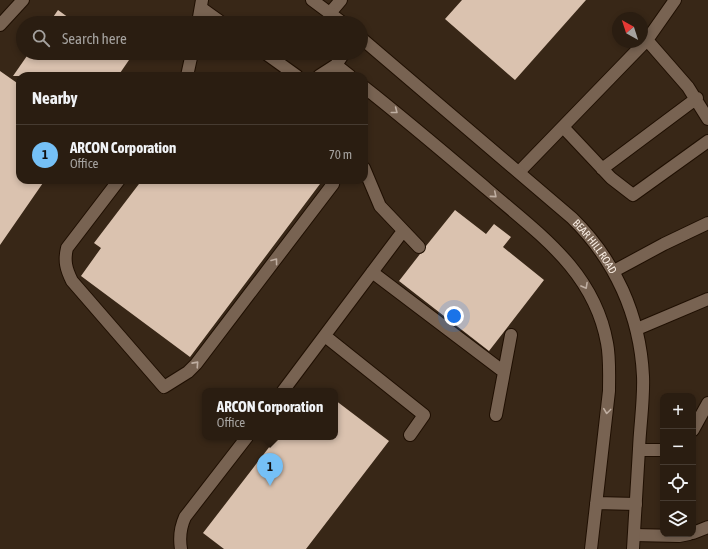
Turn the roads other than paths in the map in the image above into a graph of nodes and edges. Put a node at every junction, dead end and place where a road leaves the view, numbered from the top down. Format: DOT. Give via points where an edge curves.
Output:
graph roads {
  1 [pos="23,0"];
  2 [pos="312,0"];
  3 [pos="341,0"];
  4 [pos="676,0"];
  5 [pos="201,4"];
  6 [pos="330,13"];
  7 [pos="199,16"];
  8 [pos="214,16"];
  9 [pos="334,16"];
  10 [pos="0,25"];
  11 [pos="648,39"];
  12 [pos="648,41"];
  13 [pos="368,44"];
  14 [pos="639,48"];
  15 [pos="190,60"];
  16 [pos="275,60"];
  17 [pos="341,60"];
  18 [pos="337,70"];
  19 [pos="188,72"];
  20 [pos="291,72"];
  21 [pos="368,90"];
  22 [pos="696,98"];
  23 [pos="708,119"];
  24 [pos="563,126"];
  25 [pos="708,141"];
  26 [pos="602,169"];
  27 [pos="519,172"];
  28 [pos="368,178"];
  29 [pos="116,184"];
  30 [pos="332,184"];
  31 [pos="708,223"];
  32 [pos="403,230"];
  33 [pos="419,247"];
  34 [pos="614,271"];
  35 [pos="372,272"];
  36 [pos="708,299"];
  37 [pos="637,330"];
  38 [pos="511,335"];
  39 [pos="325,336"];
  40 [pos="504,372"];
  41 [pos="285,388"];
  42 [pos="708,403"];
  43 [pos="496,415"];
  44 [pos="694,429"];
  45 [pos="410,434"];
  46 [pos="245,440"];
  47 [pos="639,450"];
  48 [pos="660,450"];
  49 [pos="596,503"];
  50 [pos="636,504"];
  51 [pos="708,527"];
  52 [pos="696,532"];
  53 [pos="634,535"];
  54 [pos="660,536"];
  55 [pos="181,549"];
  56 [pos="592,549"];
  57 [pos="633,549"];
  1 -- 10 [label="street"];
  2 -- 6 [label="street"];
  3 -- 6 [label="street"];
  4 -- 11 [label="street"];
  5 -- 7 [label="street"];
  5 -- 8 [label="street"];
  6 -- 9 [label="street"];
  12 -- 22 [label="street"];
  13 -- 27 [label="street, BEAR HILL ROAD"];
  14 -- 24 [label="street"];
  15 -- 19 [label="street"];
  16 -- 20 [label="street"];
  17 -- 18 [label="street"];
  21 -- 49 [label="street, one-way" via="425,135 552,244 566,258 584,284 603,325 608,344 610,370"];
  22 -- 23 [label="street"];
  22 -- 26 [label="street"];
  24 -- 26 [label="street"];
  24 -- 27 [label="street"];
  25 -- 26 [label="street" via="633,195"];
  27 -- 34 [label="street, BEAR HILL ROAD" via="582,228"];
  28 -- 32 [label="street" via="380,206"];
  29 -- 30 [label="street, one-way" via="67,248 66,269 72,281 164,387 196,364"];
  31 -- 34 [label="street"];
  32 -- 33 [label="street"];
  32 -- 35 [label="street"];
  34 -- 37 [label="street, BEAR HILL ROAD"];
  35 -- 39 [label="street"];
  35 -- 40 [label="street"];
  36 -- 37 [label="street"];
  37 -- 47 [label="street, BEAR HILL ROAD" via="643,376"];
  38 -- 40 [label="street"];
  39 -- 41 [label="street"];
  39 -- 45 [label="street" via="424,415"];
  40 -- 43 [label="street"];
  42 -- 44 [label="street"];
  46 -- 55 [label="street" via="185,517 181,525"];
  47 -- 48 [label="street"];
  47 -- 50 [label="street, BEAR HILL ROAD"];
  49 -- 50 [label="street"];
  49 -- 56 [label="street"];
  50 -- 53 [label="street, BEAR HILL ROAD"];
  51 -- 52 [label="street"];
  53 -- 54 [label="street"];
  53 -- 57 [label="street, BEAR HILL ROAD"];
}
